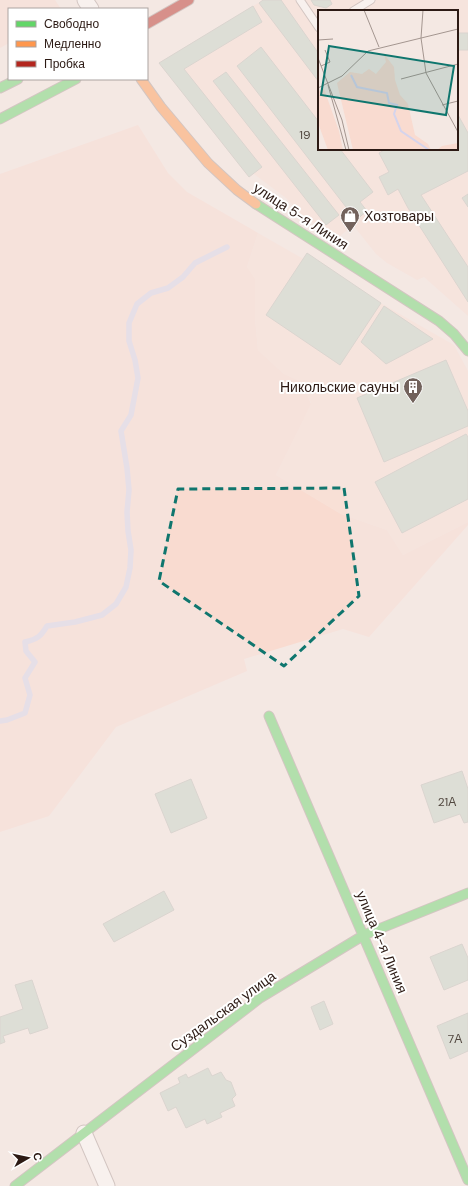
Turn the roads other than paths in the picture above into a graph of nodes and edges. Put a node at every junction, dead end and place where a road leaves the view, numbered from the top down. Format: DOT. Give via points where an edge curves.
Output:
graph roads {
  1 [pos="189,0"];
  2 [pos="300,0"];
  3 [pos="371,0"];
  4 [pos="356,10"];
  5 [pos="148,23"];
  6 [pos="318,27"];
  7 [pos="16,80"];
  8 [pos="74,80"];
  9 [pos="142,80"];
  10 [pos="0,88"];
  11 [pos="0,119"];
  12 [pos="468,351"];
  13 [pos="268,716"];
  14 [pos="468,893"];
  15 [pos="364,935"];
  16 [pos="84,1133"];
  17 [pos="468,1180"];
  18 [pos="15,1186"];
  19 [pos="107,1186"];
  1 -- 5 [label="street"];
  2 -- 6 [label="lane"];
  3 -- 4 [label="lane"];
  7 -- 10 [label="street"];
  8 -- 11 [label="street"];
  9 -- 12 [label="street, улица 5-я Линия" via="208,163 237,190 263,210 439,321"];
  13 -- 15 [label="street, улица 4-я Линия"];
  14 -- 15 [label="street, Суздальская улица"];
  15 -- 16 [label="street, Суздальская улица" via="260,998"];
  15 -- 17 [label="street, улица 4-я Линия"];
  16 -- 18 [label="street, Суздальская улица"];
  16 -- 19 [label="street"];
}
